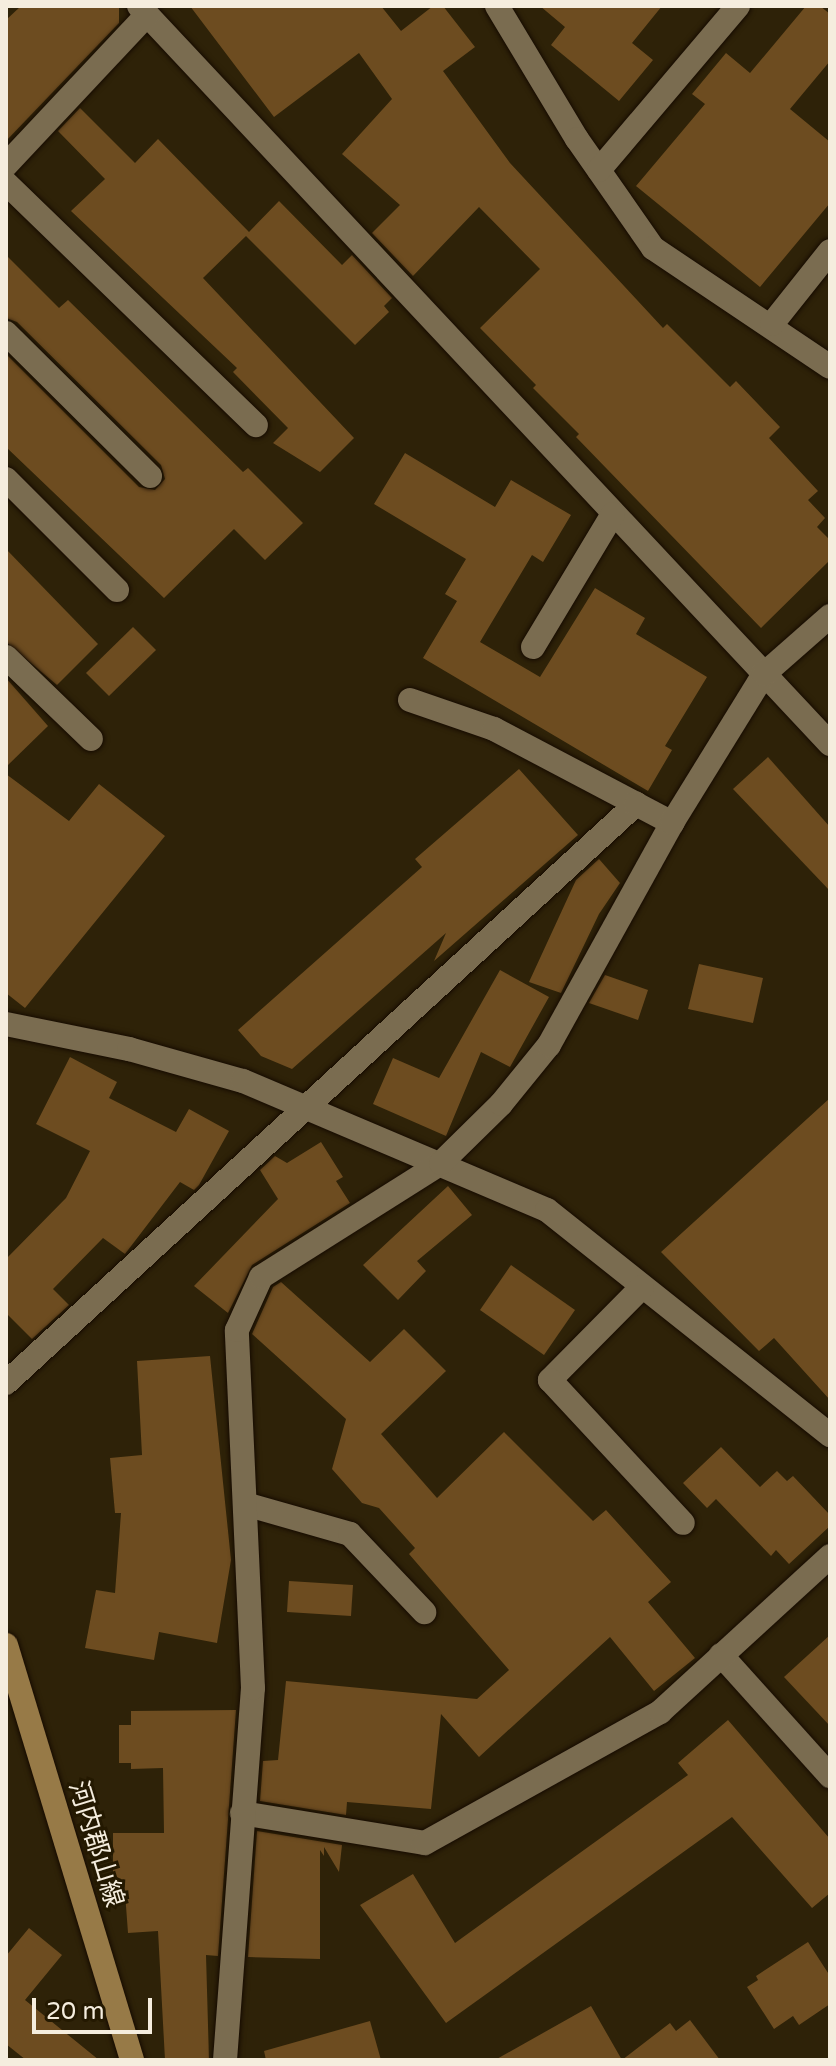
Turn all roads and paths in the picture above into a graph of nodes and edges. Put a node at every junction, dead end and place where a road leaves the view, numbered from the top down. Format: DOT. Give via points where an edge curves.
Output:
graph roads {
  1 [pos="497,6"];
  2 [pos="738,6"];
  3 [pos="143,10"];
  4 [pos="6,165"];
  5 [pos="599,170"];
  6 [pos="6,183"];
  7 [pos="830,251"];
  8 [pos="772,324"];
  9 [pos="6,333"];
  10 [pos="830,367"];
  11 [pos="256,425"];
  12 [pos="150,476"];
  13 [pos="6,479"];
  14 [pos="613,514"];
  15 [pos="117,590"];
  16 [pos="830,616"];
  17 [pos="533,647"];
  18 [pos="6,657"];
  19 [pos="764,674"];
  20 [pos="410,700"];
  21 [pos="91,739"];
  22 [pos="830,744"];
  23 [pos="636,804"];
  24 [pos="672,823"];
  25 [pos="6,1024"];
  26 [pos="306,1107"];
  27 [pos="441,1163"];
  28 [pos="642,1287"];
  29 [pos="6,1383"];
  30 [pos="830,1435"];
  31 [pos="245,1504"];
  32 [pos="683,1523"];
  33 [pos="830,1556"];
  34 [pos="424,1612"];
  35 [pos="6,1645"];
  36 [pos="721,1655"];
  37 [pos="830,1776"];
  38 [pos="242,1813"];
  39 [pos="132,2060"];
  40 [pos="225,2060"];
  1 -- 5 [label="street"];
  2 -- 5 [label="street"];
  3 -- 4 [label="street"];
  3 -- 14 [label="street"];
  5 -- 8 [label="street" via="653,248 705,286"];
  6 -- 11 [label="street"];
  7 -- 8 [label="street"];
  8 -- 10 [label="street"];
  9 -- 12 [label="street"];
  13 -- 15 [label="street"];
  14 -- 17 [label="street"];
  14 -- 19 [label="street"];
  16 -- 19 [label="street"];
  18 -- 21 [label="street"];
  19 -- 22 [label="street"];
  19 -- 24 [label="street"];
  20 -- 23 [label="street" via="494,729"];
  23 -- 24 [label="street"];
  23 -- 26 [label="street"];
  24 -- 27 [label="street" via="549,1045 501,1104"];
  25 -- 26 [label="street" via="129,1049 243,1081"];
  26 -- 27 [label="street"];
  26 -- 29 [label="street"];
  27 -- 28 [label="street" via="547,1210"];
  27 -- 31 [label="street" via="261,1277 237,1330"];
  28 -- 30 [label="street"];
  28 -- 32 [label="street" via="550,1380"];
  31 -- 34 [label="street" via="350,1534"];
  31 -- 38 [label="street" via="253,1688"];
  33 -- 36 [label="street"];
  35 -- 39 [label="main road, 河内郡山線"];
  36 -- 37 [label="street"];
  36 -- 38 [label="street" via="660,1712 425,1843"];
  38 -- 40 [label="street"];
}
